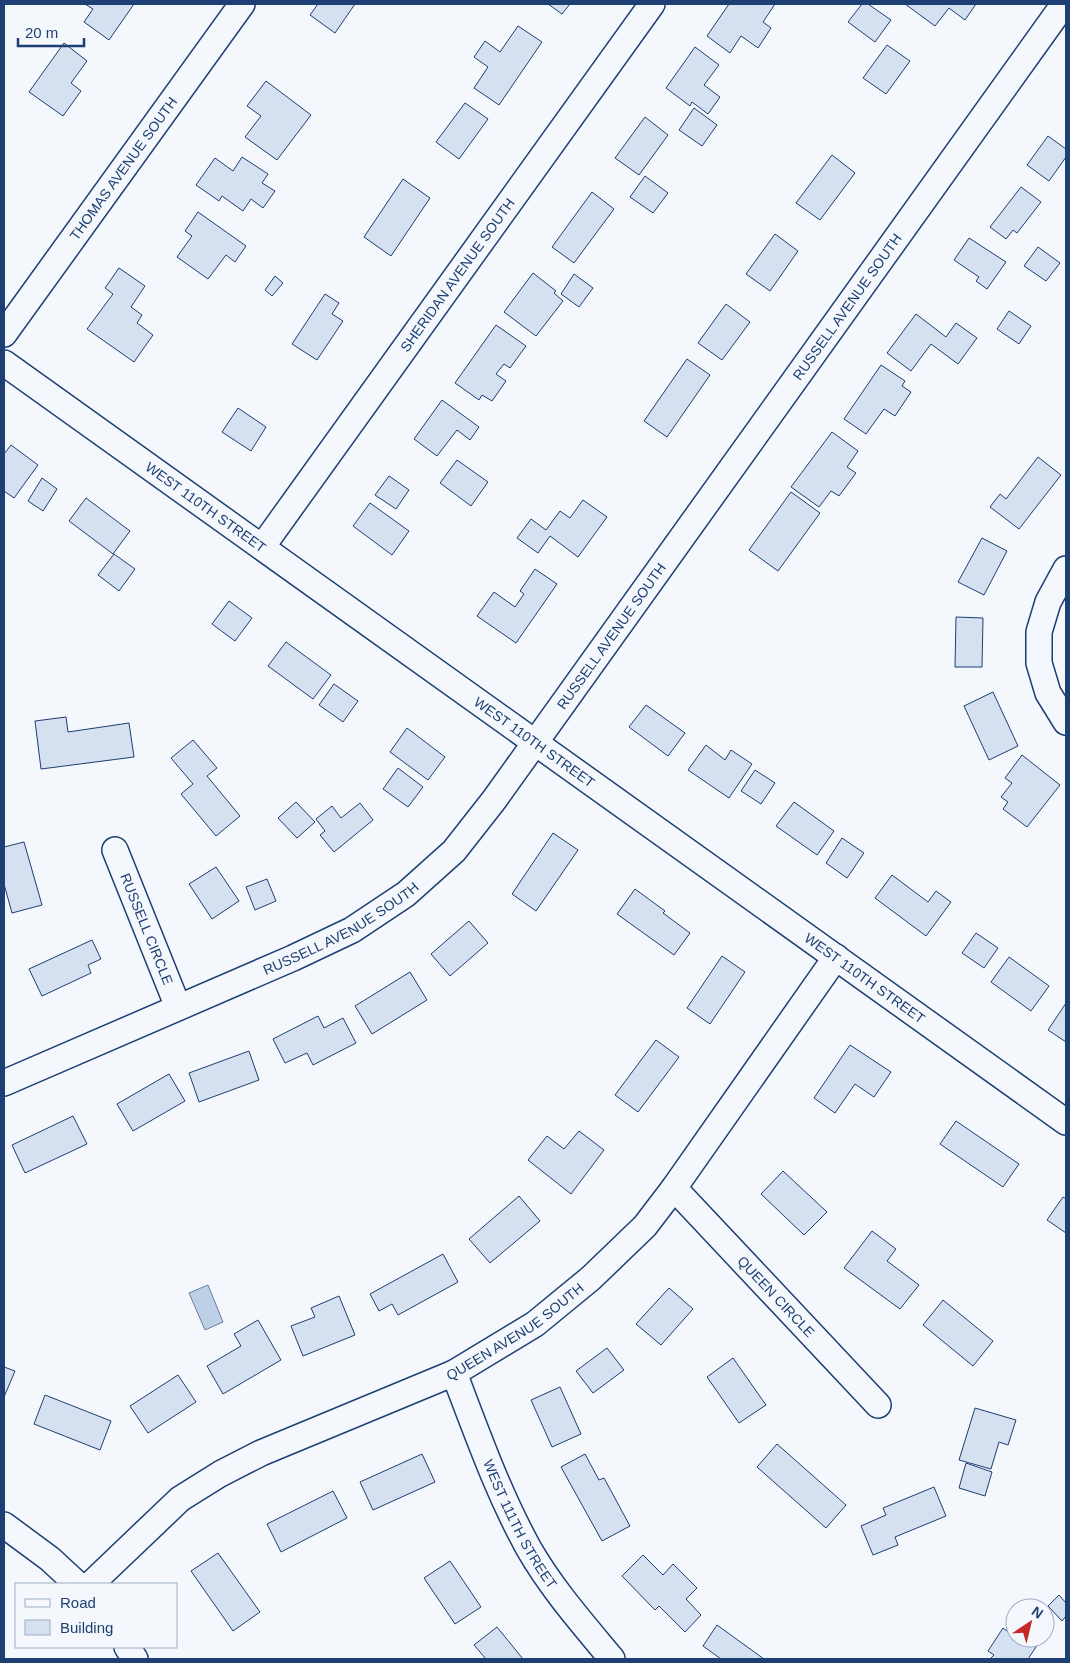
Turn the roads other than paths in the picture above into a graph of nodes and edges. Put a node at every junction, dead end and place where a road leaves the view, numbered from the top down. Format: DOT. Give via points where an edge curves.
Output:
graph roads {
  1 [pos="242,4"];
  2 [pos="652,4"];
  3 [pos="1064,4"];
  4 [pos="4,334"];
  5 [pos="4,363"];
  6 [pos="262,547"];
  7 [pos="1066,570"];
  8 [pos="1066,722"];
  9 [pos="534,742"];
  10 [pos="115,850"];
  11 [pos="836,957"];
  12 [pos="178,1007"];
  13 [pos="4,1083"];
  14 [pos="1066,1122"];
  15 [pos="674,1188"];
  16 [pos="454,1374"];
  17 [pos="878,1405"];
  18 [pos="4,1525"];
  19 [pos="76,1583"];
  20 [pos="93,1583"];
  21 [pos="128,1648"];
  22 [pos="135,1659"];
  23 [pos="612,1659"];
  1 -- 4 [label="street, THOMAS AVENUE SOUTH"];
  2 -- 6 [label="street, SHERIDAN AVENUE SOUTH"];
  3 -- 9 [label="street, RUSSELL AVENUE SOUTH"];
  5 -- 6 [label="street, WEST 110TH STREET"];
  6 -- 9 [label="street, WEST 110TH STREET"];
  7 -- 8 [label="street" via="1048,602 1039,632 1039,662 1048,693"];
  9 -- 11 [label="street, WEST 110TH STREET"];
  9 -- 12 [label="street, RUSSELL AVENUE SOUTH" via="454,851 406,894 352,930"];
  10 -- 12 [label="street, RUSSELL CIRCLE"];
  11 -- 14 [label="street, WEST 110TH STREET"];
  11 -- 15 [label="street, QUEEN AVENUE SOUTH"];
  12 -- 13 [label="street, RUSSELL AVENUE SOUTH"];
  15 -- 16 [label="street, QUEEN AVENUE SOUTH" via="645,1226 592,1278 535,1324"];
  15 -- 17 [label="street, QUEEN CIRCLE"];
  16 -- 20 [label="street, QUEEN AVENUE SOUTH" via="261,1453 220,1474 180,1499"];
  16 -- 23 [label="street, WEST 111TH STREET" via="500,1489 530,1550 570,1609"];
  18 -- 19 [label="street"];
  21 -- 22 [label="street"];
}
